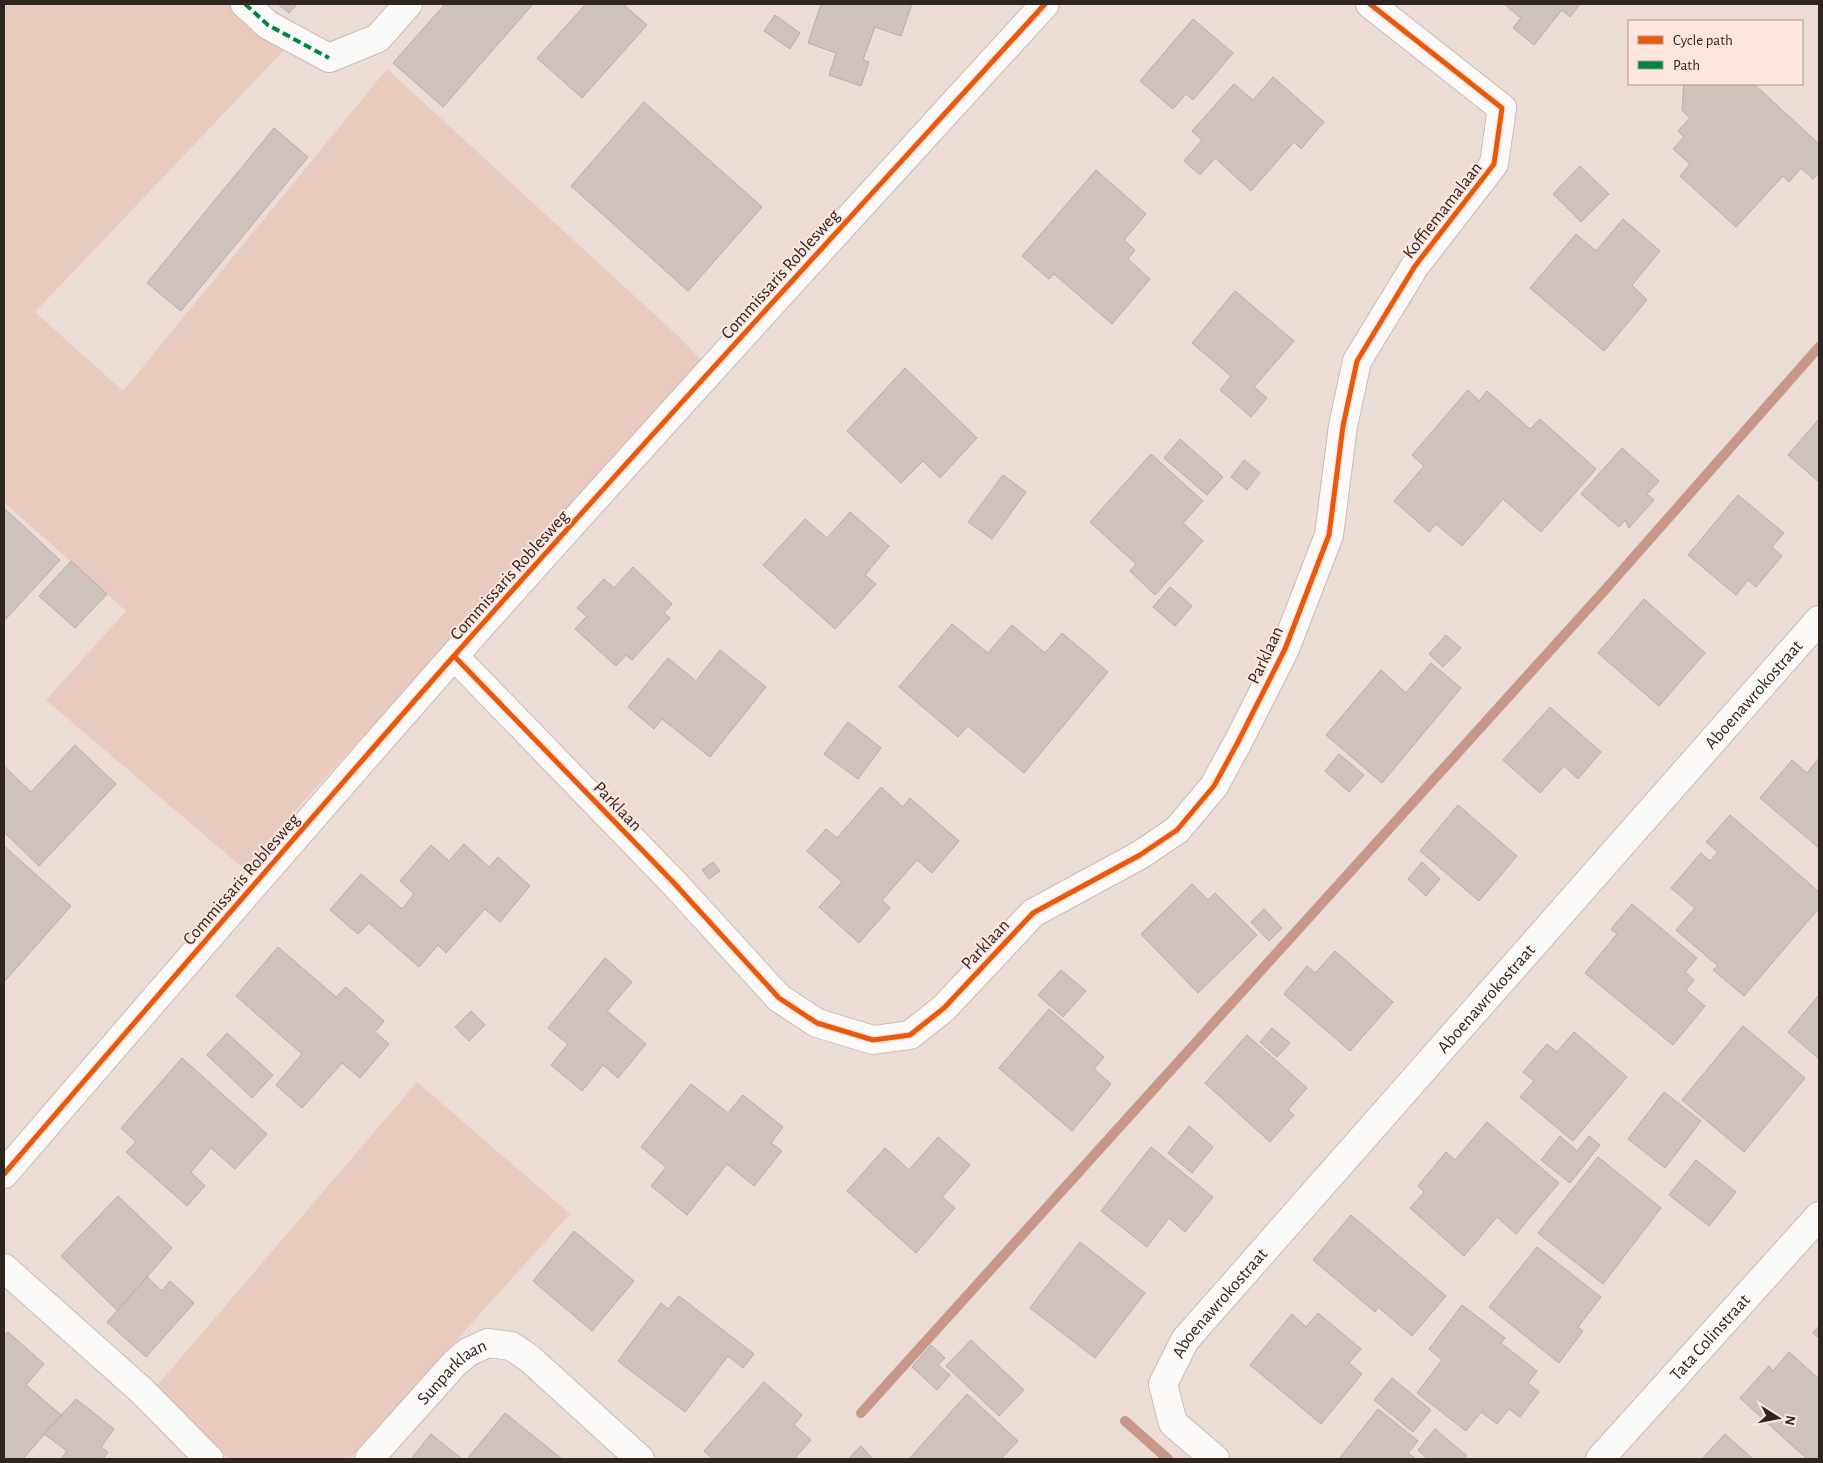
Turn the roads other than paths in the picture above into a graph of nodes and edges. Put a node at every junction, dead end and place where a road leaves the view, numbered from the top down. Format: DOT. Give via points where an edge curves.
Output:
graph roads {
  1 [pos="245,4"];
  2 [pos="408,4"];
  3 [pos="1045,4"];
  4 [pos="1370,4"];
  5 [pos="1357,361"];
  6 [pos="1819,620"];
  7 [pos="454,656"];
  8 [pos="4,1174"];
  9 [pos="1819,1216"];
  10 [pos="4,1268"];
  11 [pos="209,1459"];
  12 [pos="369,1459"];
  13 [pos="640,1459"];
  14 [pos="1216,1459"];
  15 [pos="1600,1459"];
  1 -- 2 [label="street" via="268,25 329,58 378,38"];
  3 -- 7 [label="street, Commissaris Roblesweg"];
  4 -- 5 [label="street, Koffiemamalaan" via="1502,108 1494,164 1415,266"];
  5 -- 7 [label="street, Parklaan" via="1343,426 1329,535 1285,649 1214,786 1178,830 1033,913 944,1008 910,1035 873,1040 817,1023 780,998 673,882"];
  6 -- 14 [label="street, Aboenawrokostraat" via="1185,1340 1163,1384 1173,1423"];
  7 -- 8 [label="street, Commissaris Roblesweg"];
  9 -- 15 [label="street, Tata Colinstraat"];
  10 -- 11 [label="street" via="142,1392"];
  12 -- 13 [label="street, Sunparklaan" via="454,1363 488,1343 511,1346 529,1358"];
}
